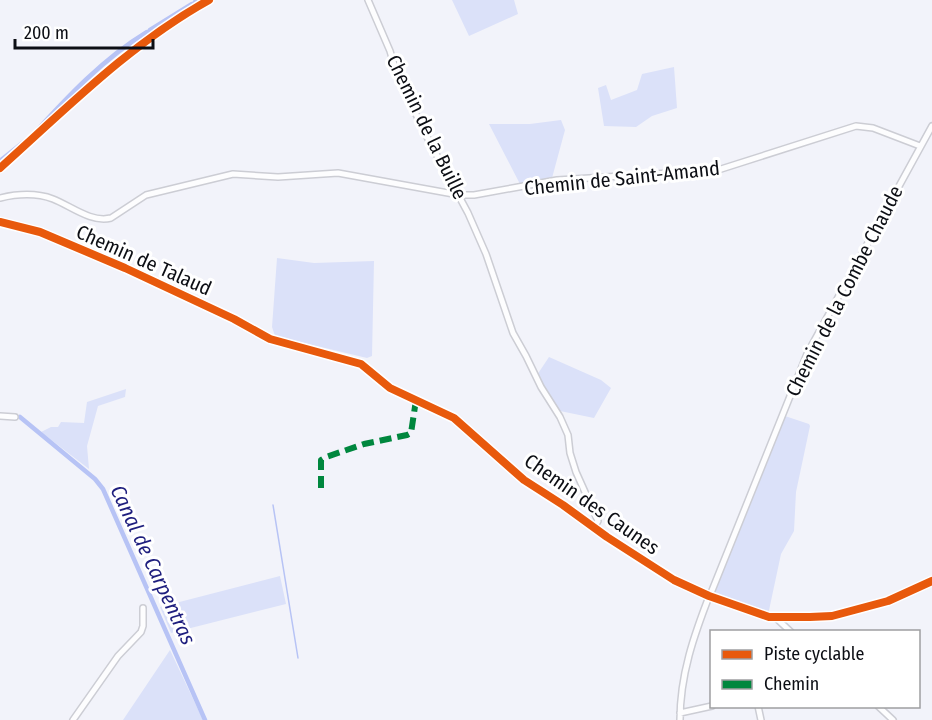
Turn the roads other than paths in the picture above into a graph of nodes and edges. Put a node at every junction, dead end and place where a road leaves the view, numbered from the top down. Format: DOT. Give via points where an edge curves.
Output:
graph roads {
  1 [pos="209,0"];
  2 [pos="368,0"];
  3 [pos="932,126"];
  4 [pos="920,146"];
  5 [pos="0,168"];
  6 [pos="459,195"];
  7 [pos="0,198"];
  8 [pos="0,222"];
  9 [pos="270,339"];
  10 [pos="0,416"];
  11 [pos="15,417"];
  12 [pos="594,527"];
  13 [pos="932,581"];
  14 [pos="710,594"];
  15 [pos="143,608"];
  16 [pos="776,618"];
  17 [pos="789,630"];
  18 [pos="710,706"];
  19 [pos="880,708"];
  20 [pos="680,717"];
  21 [pos="73,720"];
  22 [pos="893,720"];
  1 -- 5 [label="street" via="142,43"];
  2 -- 6 [label="street, Chemin de la Buille" via="397,75"];
  3 -- 4 [label="street, Chemin de la Combe Chaude"];
  4 -- 6 [label="street, Chemin de Saint-Amand" via="873,128 856,126 718,170 557,180"];
  4 -- 14 [label="street, Chemin de la Combe Chaude" via="807,354"];
  6 -- 7 [label="street, Chemin de Saint-Amand" via="338,173 227,175 146,195 105,219 40,195"];
  6 -- 12 [label="street, Chemin de la Buille" via="486,254 513,333 568,435 576,472 598,521"];
  8 -- 9 [label="street, Chemin de Talaud" via="40,232 125,268"];
  9 -- 12 [label="street, Chemin des Caunes" via="355,362 390,388 454,418 524,480"];
  10 -- 11 [label="street"];
  12 -- 14 [label="street, Chemin des Caunes" via="669,577"];
  13 -- 16 [label="street" via="888,601 832,616"];
  14 -- 16 [label="street, Chemin des Caunes"];
  14 -- 20 [label="street, Chemin de la Combe Chaude" via="685,666"];
  15 -- 21 [label="street" via="141,632 118,656"];
  16 -- 17 [label="street"];
  18 -- 20 [label="street"];
  19 -- 22 [label="street"];
}
